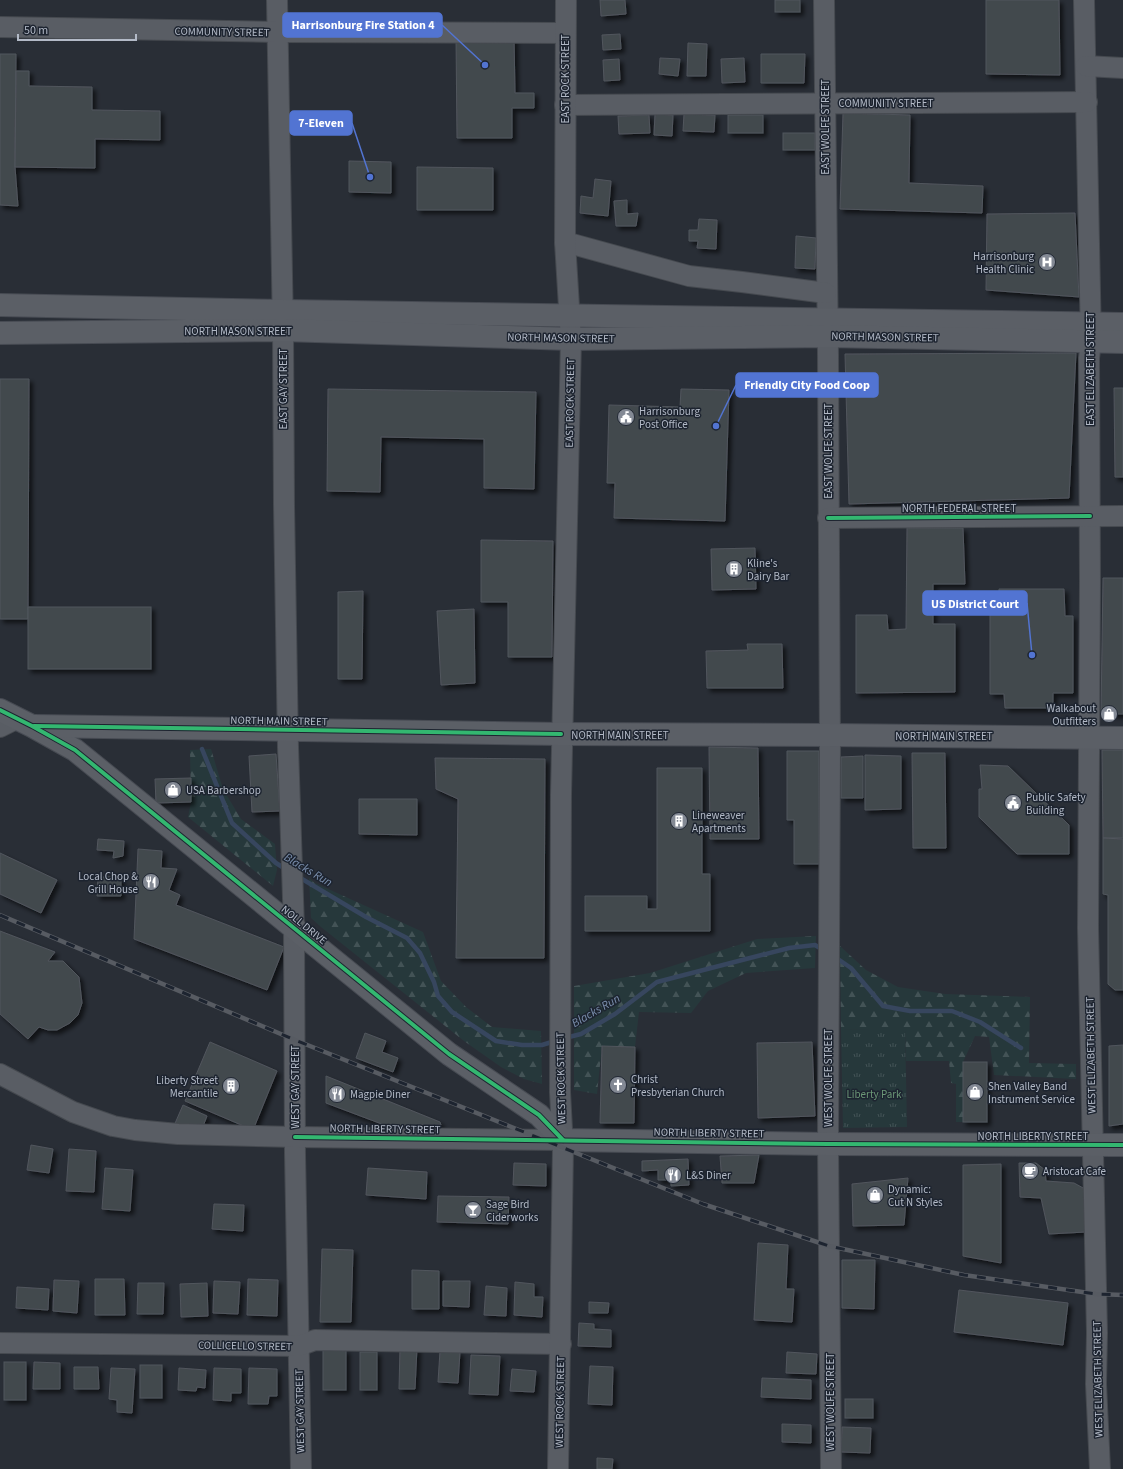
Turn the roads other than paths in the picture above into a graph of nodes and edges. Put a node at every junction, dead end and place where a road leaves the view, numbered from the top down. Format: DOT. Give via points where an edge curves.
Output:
graph roads {
  1 [pos="277,0"];
  2 [pos="566,0"];
  3 [pos="824,0"];
  4 [pos="1084,0"];
  5 [pos="0,27"];
  6 [pos="277,32"];
  7 [pos="565,33"];
  8 [pos="1086,66"];
  9 [pos="1123,68"];
  10 [pos="1087,102"];
  11 [pos="825,104"];
  12 [pos="565,105"];
  13 [pos="565,242"];
  14 [pos="826,293"];
  15 [pos="0,305"];
  16 [pos="570,315"];
  17 [pos="283,321"];
  18 [pos="1123,324"];
  19 [pos="828,327"];
  20 [pos="0,333"];
  21 [pos="1091,333"];
  22 [pos="571,339"];
  23 [pos="1123,342"];
  24 [pos="1090,516"];
  25 [pos="1123,516"];
  26 [pos="828,518"];
  27 [pos="12,720"];
  28 [pos="287,730"];
  29 [pos="561,734"];
  30 [pos="830,735"];
  31 [pos="1089,737"];
  32 [pos="1123,738"];
  33 [pos="294,928"];
  34 [pos="0,1074"];
  35 [pos="295,1137"];
  36 [pos="563,1140"];
  37 [pos="828,1144"];
  38 [pos="1093,1145"];
  39 [pos="1123,1145"];
  40 [pos="0,1343"];
  41 [pos="560,1344"];
  42 [pos="299,1346"];
  43 [pos="301,1469"];
  44 [pos="558,1469"];
  45 [pos="831,1469"];
  46 [pos="1100,1469"];
  1 -- 6 [label="street, EAST GAY STREET"];
  2 -- 7 [label="street, EAST ROCK STREET"];
  3 -- 11 [label="street, EAST WOLFE STREET"];
  4 -- 8 [label="street, EAST ELIZABETH STREET"];
  5 -- 6 [label="street, COMMUNITY STREET"];
  6 -- 7 [label="street, COMMUNITY STREET"];
  6 -- 17 [label="street, EAST GAY STREET"];
  7 -- 12 [label="street, EAST ROCK STREET"];
  8 -- 9 [label="street"];
  8 -- 10 [label="street, EAST ELIZABETH STREET"];
  10 -- 11 [label="street, COMMUNITY STREET"];
  10 -- 21 [label="street, EAST ELIZABETH STREET"];
  11 -- 12 [label="street, COMMUNITY STREET"];
  11 -- 14 [label="street, EAST WOLFE STREET"];
  12 -- 13 [label="street, EAST ROCK STREET"];
  13 -- 14 [label="street" via="689,276"];
  13 -- 16 [label="street, EAST ROCK STREET"];
  14 -- 19 [label="street, EAST WOLFE STREET"];
  15 -- 17 [label="main road, NORTH MASON STREET"];
  16 -- 17 [label="main road, NORTH MASON STREET"];
  16 -- 19 [label="main road, NORTH MASON STREET"];
  16 -- 22 [label="street, EAST ROCK STREET"];
  17 -- 20 [label="main road, NORTH MASON STREET"];
  17 -- 22 [label="main road, NORTH MASON STREET"];
  17 -- 28 [label="street, EAST GAY STREET"];
  18 -- 21 [label="main road, NORTH MASON STREET"];
  19 -- 21 [label="main road, NORTH MASON STREET"];
  19 -- 22 [label="main road, NORTH MASON STREET"];
  19 -- 26 [label="street, EAST WOLFE STREET"];
  21 -- 23 [label="main road, NORTH MASON STREET"];
  21 -- 24 [label="street, EAST ELIZABETH STREET"];
  22 -- 29 [label="street, EAST ROCK STREET"];
  24 -- 25 [label="street, NORTH FEDERAL STREET"];
  24 -- 26 [label="street, NORTH FEDERAL STREET"];
  24 -- 31 [label="street, EAST ELIZABETH STREET"];
  26 -- 30 [label="street, EAST WOLFE STREET"];
  27 -- 28 [label="main road, NORTH MAIN STREET"];
  27 -- 33 [label="main road, NOLL DRIVE" via="75,750"];
  28 -- 29 [label="main road, NORTH MAIN STREET"];
  28 -- 33 [label="street, WEST GAY STREET"];
  29 -- 30 [label="main road, NORTH MAIN STREET"];
  29 -- 36 [label="street, WEST ROCK STREET" via="560,1092"];
  30 -- 31 [label="main road, NORTH MAIN STREET"];
  30 -- 37 [label="street, WEST WOLFE STREET"];
  31 -- 32 [label="main road, NORTH MAIN STREET"];
  31 -- 38 [label="street, WEST ELIZABETH STREET" via="1088,928"];
  33 -- 35 [label="street, WEST GAY STREET"];
  33 -- 36 [label="main road, NOLL DRIVE" via="449,1054 539,1115"];
  34 -- 35 [label="street, NORTH LIBERTY STREET" via="73,1112 113,1126 158,1132"];
  35 -- 36 [label="street, NORTH LIBERTY STREET"];
  35 -- 42 [label="street, WEST GAY STREET"];
  36 -- 37 [label="main road, NORTH LIBERTY STREET"];
  36 -- 41 [label="street, WEST ROCK STREET"];
  37 -- 38 [label="main road, NORTH LIBERTY STREET"];
  37 -- 45 [label="street, WEST WOLFE STREET"];
  38 -- 39 [label="main road, NORTH LIBERTY STREET"];
  38 -- 46 [label="street, WEST ELIZABETH STREET" via="1096,1384"];
  40 -- 42 [label="street, COLLICELLO STREET"];
  41 -- 42 [label="street, COLLICELLO STREET" via="315,1340"];
  41 -- 44 [label="street, WEST ROCK STREET"];
  42 -- 43 [label="street, WEST GAY STREET"];
}
